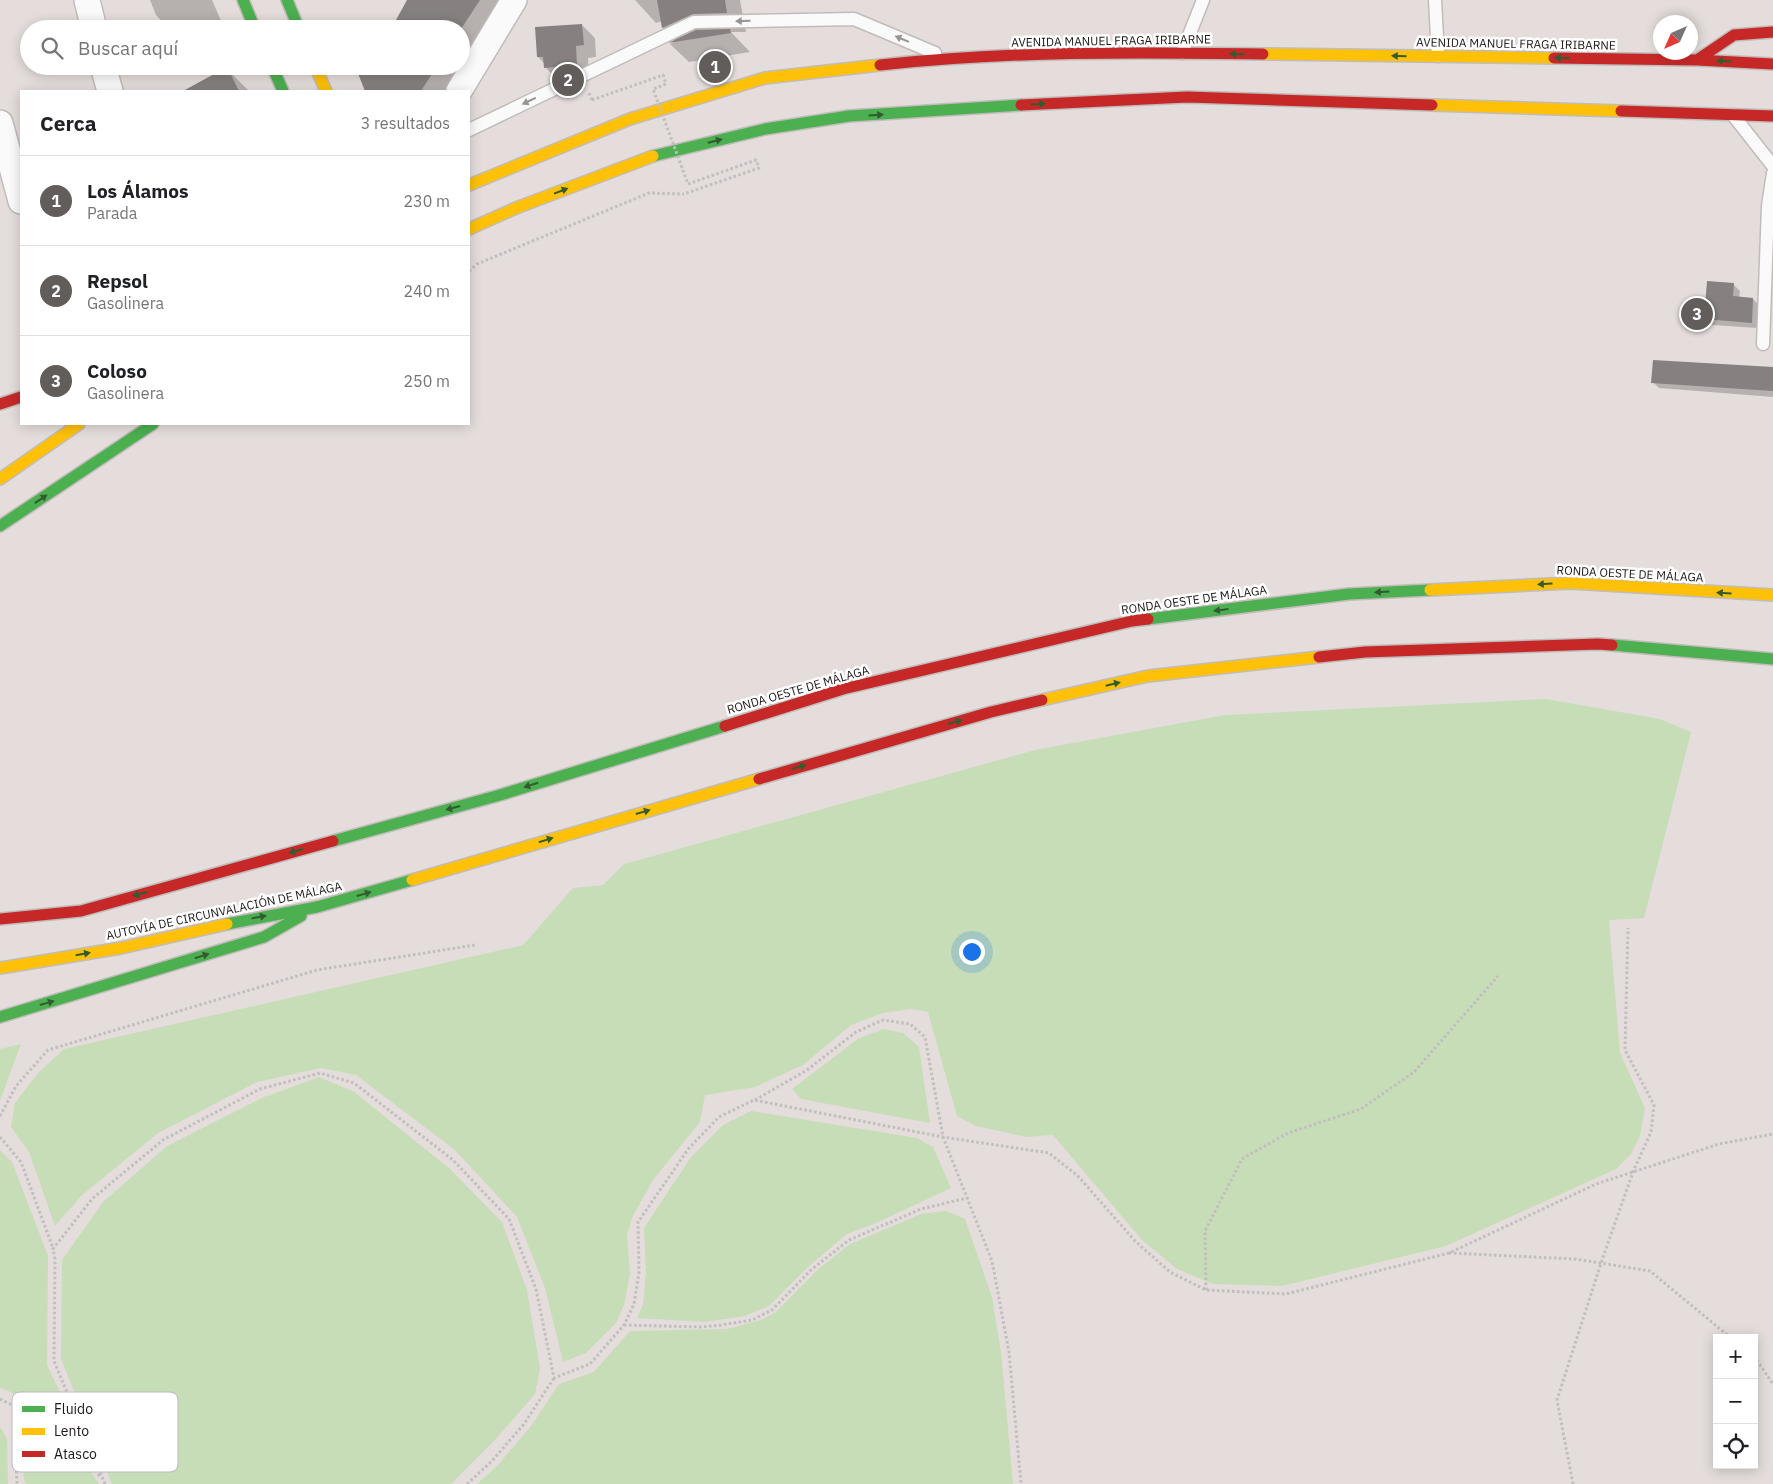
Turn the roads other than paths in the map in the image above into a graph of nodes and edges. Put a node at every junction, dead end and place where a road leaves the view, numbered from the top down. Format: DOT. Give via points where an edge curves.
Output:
graph roads {
  1 [pos="87,0"];
  2 [pos="243,0"];
  3 [pos="287,0"];
  4 [pos="514,0"];
  5 [pos="1203,0"];
  6 [pos="1435,0"];
  7 [pos="92,20"];
  8 [pos="251,20"];
  9 [pos="295,20"];
  10 [pos="1773,32"];
  11 [pos="1182,53"];
  12 [pos="1438,56"];
  13 [pos="947,58"];
  14 [pos="1653,59"];
  15 [pos="1698,59"];
  16 [pos="1697,60"];
  17 [pos="1773,64"];
  18 [pos="470,73"];
  19 [pos="106,75"];
  20 [pos="276,75"];
  21 [pos="319,75"];
  22 [pos="469,75"];
  23 [pos="110,90"];
  24 [pos="283,90"];
  25 [pos="326,90"];
  26 [pos="460,90"];
  27 [pos="1733,115"];
  28 [pos="1773,116"];
  29 [pos="470,130"];
  30 [pos="9,133"];
  31 [pos="485,166"];
  32 [pos="1773,166"];
  33 [pos="509,168"];
  34 [pos="1773,173"];
  35 [pos="470,184"];
  36 [pos="20,195"];
  37 [pos="471,230"];
  38 [pos="1763,344"];
  39 [pos="20,397"];
  40 [pos="0,404"];
  41 [pos="78,425"];
  42 [pos="152,425"];
  43 [pos="0,479"];
  44 [pos="0,526"];
  45 [pos="1773,596"];
  46 [pos="1773,660"];
  47 [pos="317,907"];
  48 [pos="0,919"];
  49 [pos="0,968"];
  50 [pos="0,1017"];
  1 -- 7 [label="street"];
  2 -- 8 [label="main road"];
  3 -- 9 [label="main road"];
  4 -- 18 [label="street"];
  5 -- 11 [label="lane"];
  6 -- 12 [label="lane"];
  10 -- 15 [label="main road" via="1734,35"];
  12 -- 11 [label="main road, AVENIDA MANUEL FRAGA IRIBARNE, one-way"];
  11 -- 13 [label="main road, AVENIDA MANUEL FRAGA IRIBARNE"];
  14 -- 12 [label="main road, AVENIDA MANUEL FRAGA IRIBARNE, one-way"];
  13 -- 29 [label="lane, one-way" via="854,19 694,22"];
  13 -- 33 [label="main road, AVENIDA MANUEL FRAGA IRIBARNE" via="765,78 630,119"];
  17 -- 16 [label="main road, AVENIDA MANUEL FRAGA IRIBARNE, one-way"];
  19 -- 23 [label="street"];
  20 -- 24 [label="main road"];
  21 -- 25 [label="main road"];
  22 -- 26 [label="street"];
  27 -- 28 [label="main road"];
  27 -- 32 [label="lane"];
  37 -- 27 [label="main road, one-way" via="516,208 646,158 765,129 849,116 1187,97"];
  30 -- 36 [label="street"];
  31 -- 33 [label="main road"];
  33 -- 35 [label="main road, AVENIDA MANUEL FRAGA IRIBARNE"];
  34 -- 38 [label="lane" via="1768,206"];
  39 -- 40 [label="main road"];
  41 -- 43 [label="main road"];
  44 -- 42 [label="main road, one-way"];
  45 -- 48 [label="main road, RONDA OESTE DE MÁLAGA, one-way" via="1571,583 1349,594 1132,621 843,689 579,772 81,911"];
  47 -- 46 [label="main road, AUTOVÍA DE CIRCUNVALACIÓN DE MÁLAGA, one-way" via="991,712 1148,676 1365,652 1598,644"];
  49 -- 47 [label="main road, AUTOVÍA DE CIRCUNVALACIÓN DE MÁLAGA, one-way" via="121,948 259,916"];
  50 -- 47 [label="main road, one-way" via="264,937"];
}
